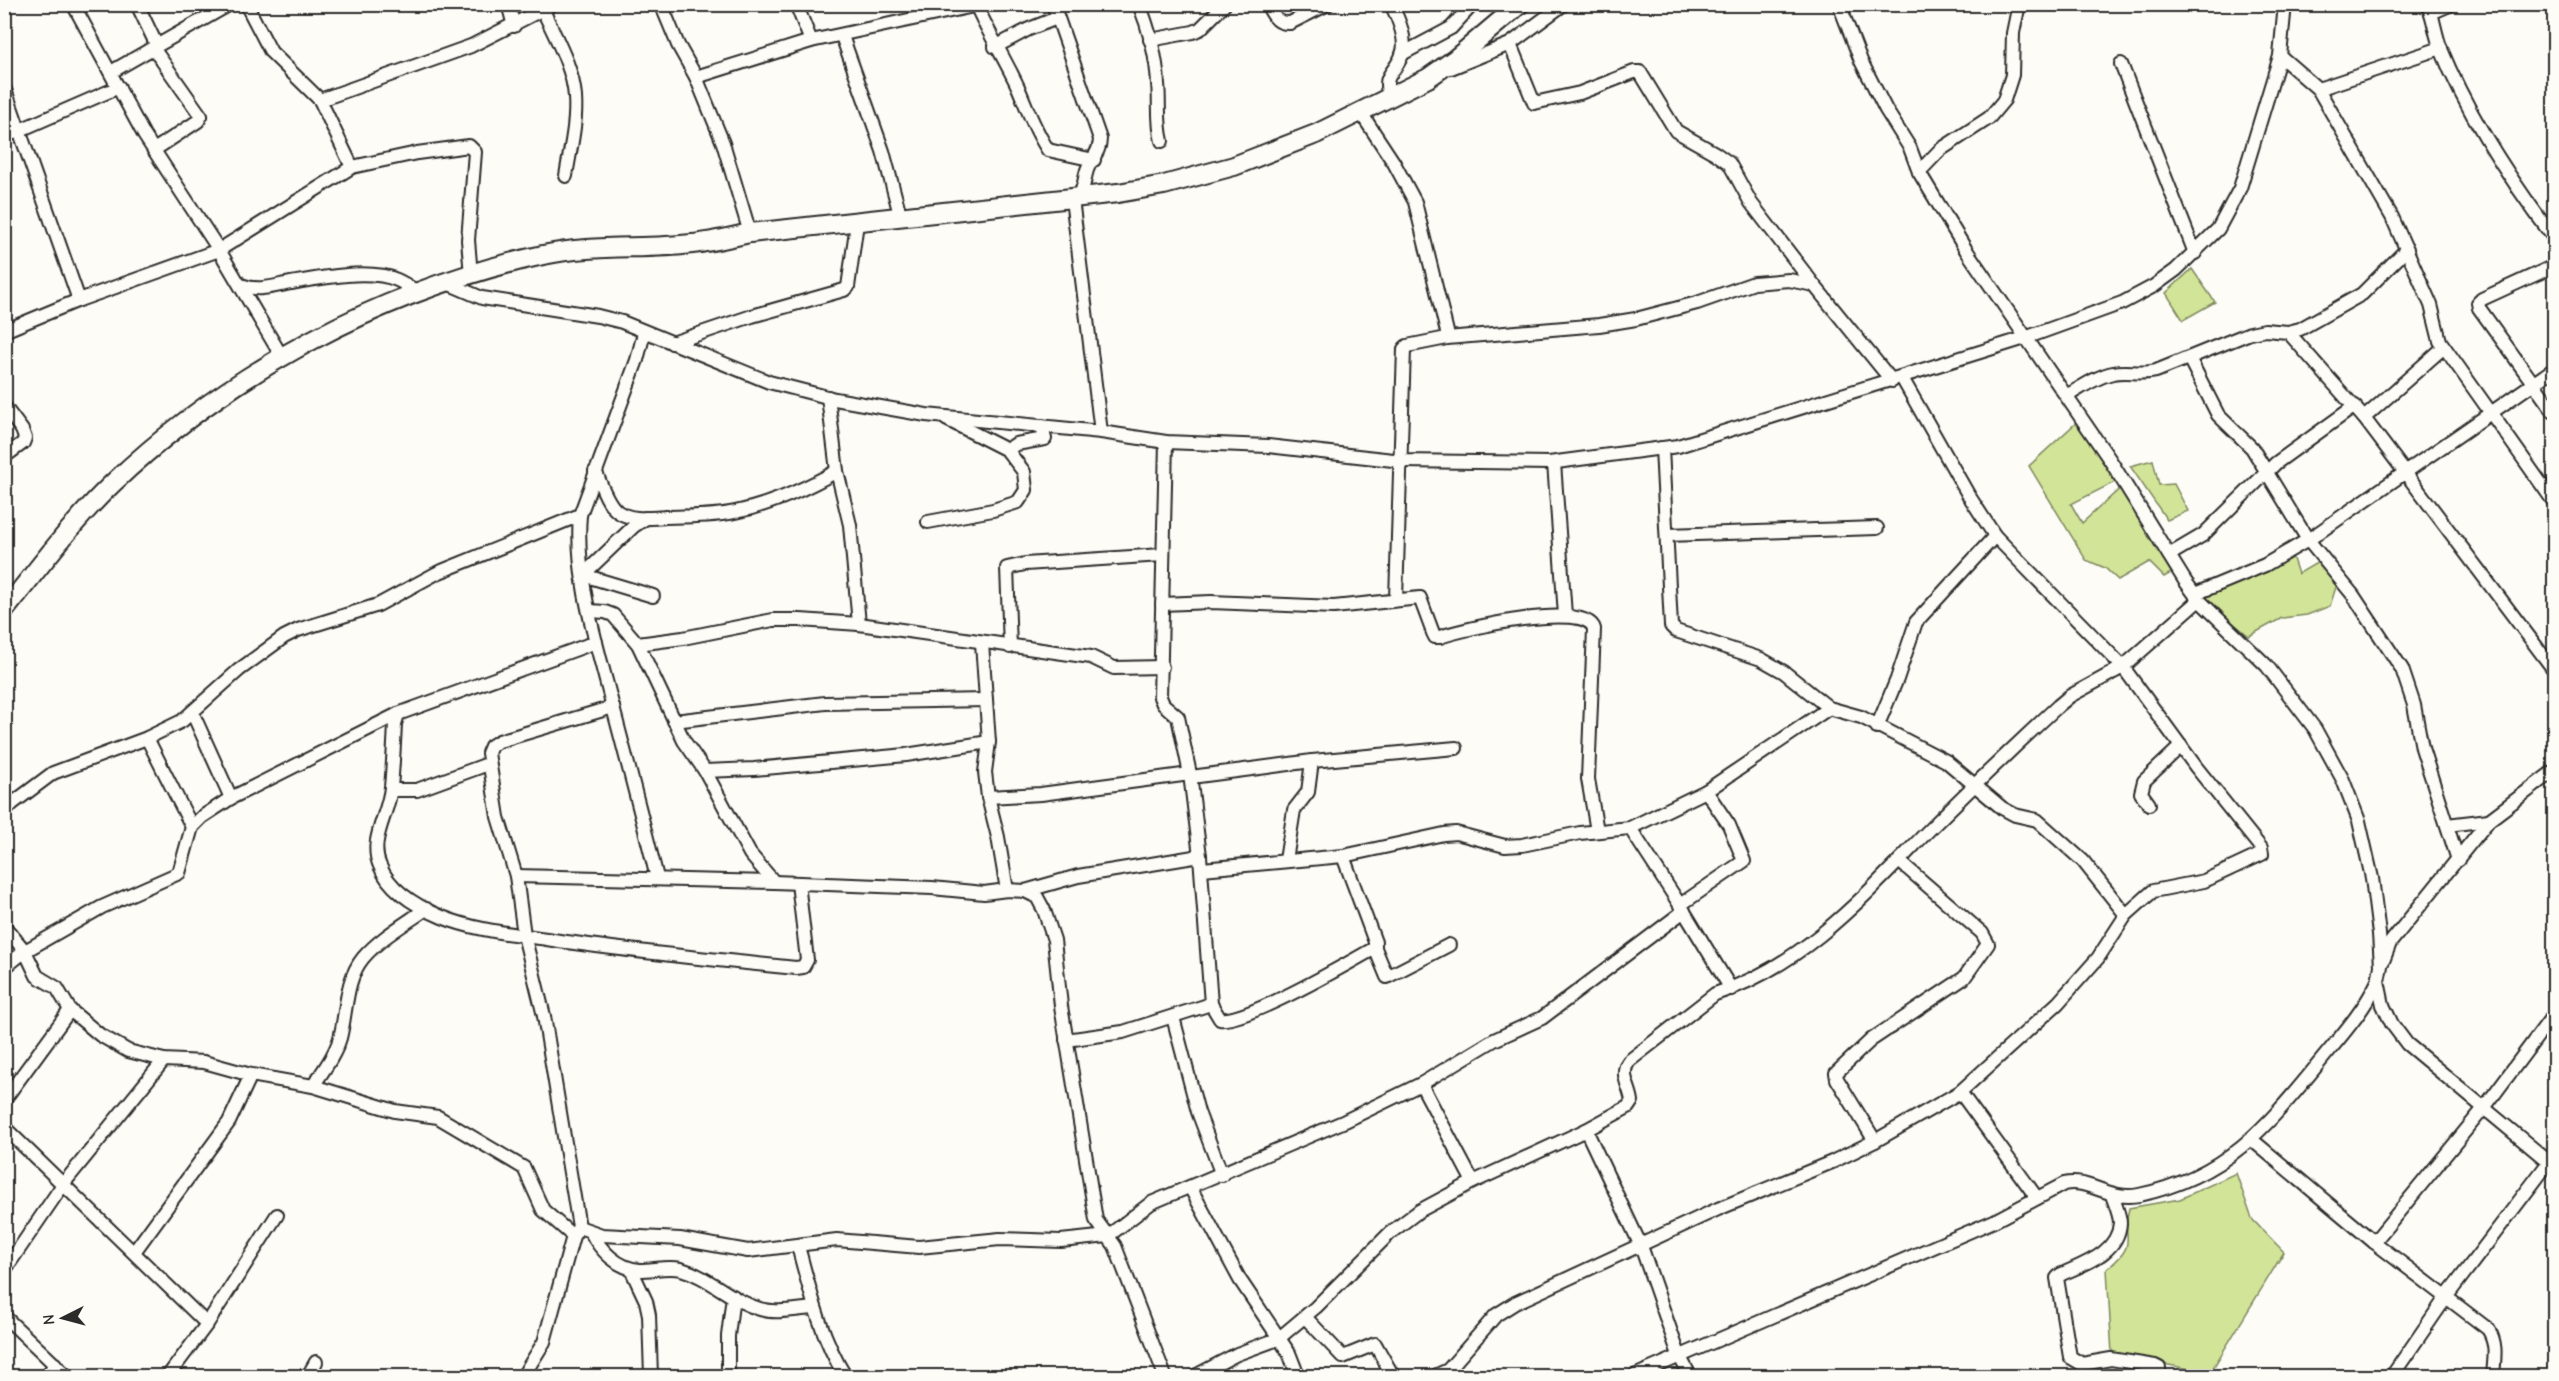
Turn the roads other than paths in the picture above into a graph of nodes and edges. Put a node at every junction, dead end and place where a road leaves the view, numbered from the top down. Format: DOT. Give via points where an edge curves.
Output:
graph roads {
  1 [pos="73,4"];
  2 [pos="137,4"];
  3 [pos="230,4"];
  4 [pos="246,4"];
  5 [pos="508,4"];
  6 [pos="661,4"];
  7 [pos="796,4"];
  8 [pos="1053,4"];
  9 [pos="1139,4"];
  10 [pos="1225,4"];
  11 [pos="1267,4"];
  12 [pos="1328,4"];
  13 [pos="1391,4"];
  14 [pos="1473,4"];
  15 [pos="1520,4"];
  16 [pos="1564,4"];
  17 [pos="1839,4"];
  18 [pos="2019,4"];
  19 [pos="2285,4"];
  20 [pos="2452,4"];
  21 [pos="980,6"];
  22 [pos="548,7"];
  23 [pos="952,8"];
  24 [pos="2430,8"];
  25 [pos="1057,18"];
  26 [pos="514,26"];
  27 [pos="842,36"];
  28 [pos="1149,40"];
  29 [pos="811,41"];
  30 [pos="1510,44"];
  31 [pos="155,47"];
  32 [pos="995,47"];
  33 [pos="2441,48"];
  34 [pos="1402,54"];
  35 [pos="2280,56"];
  36 [pos="2121,64"];
  37 [pos="111,72"];
  38 [pos="696,77"];
  39 [pos="1428,78"];
  40 [pos="4,87"];
  41 [pos="119,87"];
  42 [pos="2318,89"];
  43 [pos="1390,98"];
  44 [pos="320,100"];
  45 [pos="1361,113"];
  46 [pos="19,131"];
  47 [pos="4,137"];
  48 [pos="1162,141"];
  49 [pos="154,150"];
  50 [pos="1094,160"];
  51 [pos="352,167"];
  52 [pos="1919,172"];
  53 [pos="566,176"];
  54 [pos="1075,198"];
  55 [pos="901,218"];
  56 [pos="856,223"];
  57 [pos="750,233"];
  58 [pos="2554,238"];
  59 [pos="219,249"];
  60 [pos="2407,249"];
  61 [pos="2195,253"];
  62 [pos="2554,266"];
  63 [pos="471,274"];
  64 [pos="447,283"];
  65 [pos="241,285"];
  66 [pos="1814,285"];
  67 [pos="417,292"];
  68 [pos="79,300"];
  69 [pos="4,331"];
  70 [pos="2288,332"];
  71 [pos="644,333"];
  72 [pos="1447,338"];
  73 [pos="2025,338"];
  74 [pos="672,344"];
  75 [pos="2444,347"];
  76 [pos="282,357"];
  77 [pos="2189,357"];
  78 [pos="2554,369"];
  79 [pos="1897,379"];
  80 [pos="2535,382"];
  81 [pos="2066,396"];
  82 [pos="828,397"];
  83 [pos="4,406"];
  84 [pos="2355,406"];
  85 [pos="2491,411"];
  86 [pos="2554,412"];
  87 [pos="942,416"];
  88 [pos="2364,418"];
  89 [pos="1042,426"];
  90 [pos="1101,432"];
  91 [pos="1166,442"];
  92 [pos="1662,448"];
  93 [pos="1007,450"];
  94 [pos="4,457"];
  95 [pos="1402,460"];
  96 [pos="1554,463"];
  97 [pos="595,471"];
  98 [pos="837,471"];
  99 [pos="2405,471"];
  100 [pos="2266,472"];
  101 [pos="2554,502"];
  102 [pos="580,515"];
  103 [pos="646,518"];
  104 [pos="928,522"];
  105 [pos="1877,528"];
  106 [pos="1667,535"];
  107 [pos="1995,536"];
  108 [pos="2308,540"];
  109 [pos="1162,555"];
  110 [pos="2169,555"];
  111 [pos="583,575"];
  112 [pos="653,597"];
  113 [pos="2197,597"];
  114 [pos="1396,599"];
  115 [pos="1162,604"];
  116 [pos="4,611"];
  117 [pos="590,611"];
  118 [pos="1565,615"];
  119 [pos="859,624"];
  120 [pos="596,642"];
  121 [pos="982,643"];
  122 [pos="638,644"];
  123 [pos="1011,647"];
  124 [pos="1162,667"];
  125 [pos="2123,668"];
  126 [pos="2554,670"];
  127 [pos="986,700"];
  128 [pos="613,707"];
  129 [pos="1829,708"];
  130 [pos="193,714"];
  131 [pos="398,714"];
  132 [pos="674,721"];
  133 [pos="1877,728"];
  134 [pos="147,738"];
  135 [pos="988,742"];
  136 [pos="2181,746"];
  137 [pos="1456,748"];
  138 [pos="1312,761"];
  139 [pos="488,765"];
  140 [pos="705,771"];
  141 [pos="2554,771"];
  142 [pos="1190,775"];
  143 [pos="1975,785"];
  144 [pos="391,790"];
  145 [pos="1706,791"];
  146 [pos="988,797"];
  147 [pos="231,798"];
  148 [pos="2149,804"];
  149 [pos="4,812"];
  150 [pos="2489,820"];
  151 [pos="2447,825"];
  152 [pos="192,826"];
  153 [pos="1630,828"];
  154 [pos="1597,831"];
  155 [pos="1200,856"];
  156 [pos="1343,856"];
  157 [pos="1286,860"];
  158 [pos="2458,860"];
  159 [pos="1899,861"];
  160 [pos="1202,869"];
  161 [pos="516,876"];
  162 [pos="657,878"];
  163 [pos="774,882"];
  164 [pos="798,883"];
  165 [pos="1006,890"];
  166 [pos="1025,891"];
  167 [pos="1682,908"];
  168 [pos="426,909"];
  169 [pos="2126,915"];
  170 [pos="4,926"];
  171 [pos="2379,934"];
  172 [pos="524,935"];
  173 [pos="2390,943"];
  174 [pos="1449,945"];
  175 [pos="1375,948"];
  176 [pos="25,951"];
  177 [pos="2381,966"];
  178 [pos="4,968"];
  179 [pos="2378,981"];
  180 [pos="1731,989"];
  181 [pos="1211,1004"];
  182 [pos="2365,1007"];
  183 [pos="70,1010"];
  184 [pos="2387,1013"];
  185 [pos="2554,1014"];
  186 [pos="1173,1017"];
  187 [pos="1066,1040"];
  188 [pos="164,1060"];
  189 [pos="251,1075"];
  190 [pos="1421,1084"];
  191 [pos="313,1086"];
  192 [pos="1960,1092"];
  193 [pos="4,1100"];
  194 [pos="2484,1108"];
  195 [pos="4,1127"];
  196 [pos="1586,1130"];
  197 [pos="2251,1139"];
  198 [pos="1875,1141"];
  199 [pos="2552,1164"];
  200 [pos="1222,1175"];
  201 [pos="1473,1182"];
  202 [pos="64,1183"];
  203 [pos="1190,1187"];
  204 [pos="2112,1195"];
  205 [pos="2037,1198"];
  206 [pos="277,1215"];
  207 [pos="581,1232"];
  208 [pos="1108,1236"];
  209 [pos="2374,1242"];
  210 [pos="798,1246"];
  211 [pos="1641,1246"];
  212 [pos="134,1252"];
  213 [pos="631,1269"];
  214 [pos="4,1271"];
  215 [pos="733,1296"];
  216 [pos="2447,1296"];
  217 [pos="815,1308"];
  218 [pos="4,1316"];
  219 [pos="1305,1317"];
  220 [pos="207,1323"];
  221 [pos="1278,1339"];
  222 [pos="1679,1355"];
  223 [pos="316,1362"];
  224 [pos="55,1364"];
  225 [pos="1449,1373"];
  226 [pos="46,1377"];
  227 [pos="67,1377"];
  228 [pos="168,1377"];
  229 [pos="308,1377"];
  230 [pos="523,1377"];
  231 [pos="651,1377"];
  232 [pos="728,1377"];
  233 [pos="845,1377"];
  234 [pos="1166,1377"];
  235 [pos="1195,1377"];
  236 [pos="1298,1377"];
  237 [pos="1393,1377"];
  238 [pos="1435,1377"];
  239 [pos="1634,1377"];
  240 [pos="1690,1377"];
  241 [pos="2159,1377"];
  242 [pos="2392,1377"];
  243 [pos="2493,1377"];
  1 -- 37 [label="street"];
  2 -- 31 [label="street"];
  3 -- 31 [label="street"];
  4 -- 44 [label="street" via="271,52"];
  5 -- 26 [label="street"];
  6 -- 38 [label="street"];
  7 -- 29 [label="street"];
  8 -- 25 [label="street"];
  9 -- 28 [label="street"];
  10 -- 28 [label="street" via="1200,29"];
  11 -- 12 [label="street" via="1277,21 1284,23"];
  13 -- 34 [label="street" via="1402,30"];
  14 -- 34 [label="street" via="1451,28"];
  15 -- 39 [label="main road"];
  16 -- 30 [label="street"];
  17 -- 52 [label="street" via="1861,61 1910,148"];
  18 -- 52 [label="street" via="2013,33 2012,75 2004,100 1989,118 1940,150"];
  19 -- 35 [label="street"];
  20 -- 24 [label="street"];
  21 -- 23 [label="street"];
  21 -- 32 [label="street"];
  22 -- 26 [label="street"];
  22 -- 53 [label="street" via="575,94 576,115"];
  23 -- 27 [label="street"];
  24 -- 33 [label="street"];
  25 -- 32 [label="street"];
  25 -- 50 [label="street" via="1100,139"];
  26 -- 44 [label="street" via="445,56"];
  27 -- 29 [label="street"];
  27 -- 55 [label="street" via="883,151"];
  28 -- 48 [label="street" via="1158,83"];
  29 -- 38 [label="street"];
  30 -- 39 [label="street"];
  30 -- 66 [label="street" via="1534,103 1580,93 1640,72 1676,130 1729,163 1751,203"];
  31 -- 37 [label="street"];
  31 -- 49 [label="street" via="201,116"];
  32 -- 50 [label="street" via="1048,150"];
  33 -- 42 [label="street"];
  33 -- 58 [label="street" via="2502,163"];
  34 -- 43 [label="street" via="1387,78"];
  35 -- 42 [label="street"];
  35 -- 61 [label="street" via="2240,188 2218,229"];
  36 -- 61 [label="street"];
  37 -- 41 [label="street"];
  38 -- 57 [label="street" via="727,153"];
  39 -- 43 [label="main road"];
  40 -- 46 [label="street"];
  41 -- 46 [label="street"];
  41 -- 49 [label="street"];
  42 -- 60 [label="street" via="2382,196"];
  43 -- 45 [label="main road"];
  44 -- 51 [label="street"];
  45 -- 54 [label="main road" via="1234,166 1144,189"];
  45 -- 72 [label="street" via="1415,202"];
  46 -- 47 [label="street"];
  46 -- 68 [label="street"];
  49 -- 59 [label="street"];
  50 -- 54 [label="street" via="1087,169 1086,183"];
  51 -- 59 [label="street"];
  51 -- 63 [label="street" via="428,151 474,148 468,240"];
  52 -- 73 [label="street"];
  54 -- 55 [label="main road"];
  54 -- 90 [label="street"];
  55 -- 56 [label="main road"];
  56 -- 57 [label="main road"];
  56 -- 74 [label="street" via="848,287 844,290"];
  57 -- 63 [label="main road" via="693,244 557,253"];
  59 -- 65 [label="street"];
  59 -- 68 [label="street"];
  60 -- 70 [label="street" via="2362,294"];
  60 -- 75 [label="street"];
  61 -- 73 [label="street" via="2154,286 2122,303"];
  62 -- 80 [label="street" via="2478,303"];
  63 -- 64 [label="main road"];
  64 -- 67 [label="main road"];
  64 -- 71 [label="street" via="482,298 598,316"];
  65 -- 67 [label="street" via="266,289 327,277 370,276 397,280"];
  65 -- 76 [label="street"];
  66 -- 72 [label="street" via="1789,280 1762,282 1697,303 1599,326"];
  66 -- 79 [label="street"];
  67 -- 76 [label="main road"];
  68 -- 69 [label="street"];
  70 -- 77 [label="street" via="2250,333"];
  70 -- 84 [label="street"];
  71 -- 74 [label="street"];
  71 -- 97 [label="street"];
  72 -- 95 [label="street" via="1404,349"];
  73 -- 79 [label="street"];
  73 -- 81 [label="street"];
  74 -- 82 [label="street" via="769,382"];
  75 -- 85 [label="street"];
  75 -- 88 [label="street"];
  76 -- 116 [label="main road" via="222,395 112,484"];
  77 -- 81 [label="street" via="2146,374 2115,372"];
  77 -- 100 [label="street" via="2218,415 2252,448"];
  78 -- 80 [label="street"];
  79 -- 92 [label="street" via="1722,434"];
  79 -- 107 [label="street"];
  80 -- 85 [label="street"];
  80 -- 86 [label="street"];
  81 -- 110 [label="street"];
  82 -- 87 [label="street"];
  82 -- 98 [label="street"];
  83 -- 94 [label="street" via="25,438"];
  84 -- 88 [label="street"];
  84 -- 100 [label="street"];
  85 -- 99 [label="street"];
  85 -- 101 [label="street"];
  87 -- 89 [label="street"];
  87 -- 93 [label="street"];
  88 -- 99 [label="street"];
  89 -- 90 [label="street"];
  89 -- 93 [label="street" via="1045,439 1016,444"];
  90 -- 91 [label="street"];
  91 -- 95 [label="street" via="1268,446"];
  91 -- 109 [label="street"];
  92 -- 96 [label="street"];
  92 -- 106 [label="street"];
  93 -- 104 [label="street" via="1024,472 1026,490 1018,502"];
  95 -- 96 [label="street"];
  95 -- 114 [label="street"];
  96 -- 118 [label="street"];
  97 -- 102 [label="street"];
  97 -- 103 [label="street" via="616,511"];
  98 -- 103 [label="street" via="810,486 745,510"];
  98 -- 119 [label="street" via="850,525"];
  99 -- 108 [label="street"];
  99 -- 126 [label="street"];
  100 -- 108 [label="street"];
  100 -- 110 [label="street" via="2203,535"];
  102 -- 111 [label="street"];
  102 -- 130 [label="street" via="429,576 378,605 284,637 239,670"];
  103 -- 111 [label="street"];
  105 -- 106 [label="street"];
  106 -- 129 [label="street" via="1671,626 1761,659"];
  107 -- 125 [label="street"];
  107 -- 133 [label="street" via="1916,622"];
  108 -- 113 [label="street"];
  108 -- 151 [label="street" via="2354,595 2402,669"];
  109 -- 115 [label="street"];
  109 -- 123 [label="street" via="1006,568"];
  110 -- 113 [label="street"];
  111 -- 112 [label="street"];
  111 -- 117 [label="street"];
  113 -- 125 [label="street"];
  113 -- 171 [label="street" via="2267,666 2292,697 2343,780 2367,855"];
  114 -- 115 [label="street" via="1334,607"];
  114 -- 118 [label="street" via="1420,598 1435,637 1472,627"];
  115 -- 124 [label="street"];
  117 -- 120 [label="street"];
  117 -- 122 [label="street" via="613,615"];
  118 -- 154 [label="street" via="1588,619 1594,629 1588,779"];
  119 -- 121 [label="street"];
  119 -- 122 [label="street" via="773,620"];
  120 -- 128 [label="street"];
  120 -- 131 [label="street"];
  121 -- 123 [label="street"];
  121 -- 127 [label="street"];
  122 -- 132 [label="street"];
  123 -- 124 [label="street" via="1091,657 1114,668"];
  124 -- 142 [label="street" via="1160,697 1178,717"];
  125 -- 136 [label="street"];
  125 -- 143 [label="street" via="2070,696"];
  127 -- 132 [label="street" via="825,703"];
  127 -- 135 [label="street"];
  128 -- 139 [label="street" via="499,741 491,746"];
  128 -- 162 [label="street"];
  129 -- 133 [label="street" via="1861,717"];
  129 -- 145 [label="street"];
  130 -- 134 [label="street"];
  130 -- 147 [label="street"];
  131 -- 144 [label="street"];
  131 -- 147 [label="street"];
  132 -- 140 [label="street"];
  133 -- 143 [label="street" via="1936,755"];
  134 -- 149 [label="street" via="53,773"];
  134 -- 152 [label="street"];
  135 -- 140 [label="street" via="906,755"];
  135 -- 146 [label="street"];
  136 -- 148 [label="street" via="2144,781 2141,793"];
  136 -- 169 [label="street" via="2262,854 2204,881 2153,891"];
  137 -- 138 [label="street"];
  138 -- 142 [label="street"];
  138 -- 157 [label="street" via="1308,792 1294,810"];
  139 -- 144 [label="street" via="417,790"];
  139 -- 161 [label="street" via="500,827"];
  140 -- 163 [label="street" via="750,854"];
  141 -- 150 [label="street"];
  142 -- 146 [label="street"];
  142 -- 155 [label="street"];
  143 -- 159 [label="street"];
  143 -- 169 [label="street" via="2002,808 2037,820 2083,861"];
  144 -- 168 [label="street" via="376,844 379,864 387,880"];
  145 -- 153 [label="street"];
  145 -- 167 [label="street" via="1729,825 1744,861"];
  146 -- 165 [label="street"];
  147 -- 152 [label="street"];
  150 -- 151 [label="street"];
  150 -- 158 [label="street"];
  151 -- 158 [label="street"];
  152 -- 176 [label="street" via="178,873 102,907"];
  153 -- 154 [label="street"];
  153 -- 167 [label="street"];
  154 -- 156 [label="street" via="1505,846 1456,833 1444,834"];
  155 -- 160 [label="street"];
  155 -- 166 [label="street" via="1078,876"];
  156 -- 157 [label="street"];
  156 -- 175 [label="street"];
  157 -- 160 [label="street"];
  158 -- 173 [label="street"];
  159 -- 180 [label="street" via="1799,952"];
  159 -- 198 [label="street" via="1982,933 1988,944 1964,978 1871,1040 1836,1073"];
  160 -- 181 [label="street"];
  161 -- 162 [label="street"];
  161 -- 172 [label="street"];
  162 -- 163 [label="street"];
  163 -- 164 [label="street"];
  164 -- 165 [label="street" via="984,893"];
  164 -- 172 [label="street" via="807,960 796,969 640,953"];
  165 -- 166 [label="street"];
  166 -- 187 [label="street" via="1037,897 1054,940"];
  167 -- 180 [label="street"];
  167 -- 190 [label="street" via="1553,1012 1494,1040"];
  168 -- 172 [label="street" via="472,926"];
  168 -- 191 [label="street" via="362,959 352,976 340,1039"];
  169 -- 192 [label="street" via="2098,958 2058,1003"];
  170 -- 176 [label="street"];
  171 -- 173 [label="street"];
  171 -- 177 [label="street"];
  172 -- 207 [label="street" via="544,1016"];
  173 -- 177 [label="street"];
  174 -- 175 [label="street" via="1387,977"];
  175 -- 181 [label="street" via="1266,1005 1227,1020 1220,1019"];
  176 -- 178 [label="street"];
  176 -- 183 [label="street" via="37,976 57,988"];
  177 -- 179 [label="street"];
  179 -- 182 [label="street"];
  179 -- 184 [label="street"];
  180 -- 196 [label="street" via="1702,1003 1629,1061 1624,1074 1632,1101"];
  181 -- 186 [label="street"];
  182 -- 184 [label="street"];
  182 -- 197 [label="street" via="2281,1109"];
  183 -- 188 [label="street" via="100,1035 128,1051"];
  183 -- 193 [label="street"];
  184 -- 194 [label="street" via="2407,1044"];
  185 -- 194 [label="street"];
  186 -- 187 [label="street" via="1123,1032"];
  186 -- 200 [label="street" via="1198,1112"];
  187 -- 208 [label="street" via="1096,1220"];
  188 -- 189 [label="street" via="204,1062"];
  188 -- 202 [label="street"];
  189 -- 191 [label="street"];
  189 -- 212 [label="street" via="229,1122"];
  190 -- 200 [label="street"];
  190 -- 201 [label="street"];
  191 -- 207 [label="street" via="395,1111 438,1117 524,1168 543,1210"];
  192 -- 198 [label="street"];
  192 -- 205 [label="street"];
  194 -- 199 [label="street"];
  194 -- 209 [label="street"];
  195 -- 202 [label="street"];
  196 -- 201 [label="street"];
  196 -- 211 [label="street"];
  197 -- 204 [label="street" via="2186,1182 2137,1195"];
  197 -- 209 [label="street"];
  198 -- 211 [label="street"];
  199 -- 216 [label="street"];
  200 -- 203 [label="street"];
  201 -- 219 [label="street" via="1404,1221"];
  202 -- 212 [label="street"];
  202 -- 214 [label="street"];
  203 -- 208 [label="street" via="1151,1203"];
  203 -- 221 [label="street" via="1236,1273"];
  204 -- 205 [label="street" via="2072,1182"];
  204 -- 241 [label="street" via="2120,1223 2110,1245 2101,1255 2057,1278 2070,1357 2082,1364 2111,1359 2155,1366 2159,1368"];
  205 -- 222 [label="street" via="1994,1221"];
  206 -- 220 [label="street"];
  207 -- 210 [label="street" via="680,1239 748,1251"];
  207 -- 213 [label="street" via="608,1256"];
  207 -- 230 [label="street" via="544,1342"];
  208 -- 210 [label="street" via="1061,1241 1000,1239 919,1247 837,1240"];
  208 -- 234 [label="street"];
  209 -- 216 [label="street"];
  210 -- 217 [label="street"];
  211 -- 222 [label="street"];
  211 -- 225 [label="street" via="1496,1315"];
  212 -- 220 [label="street"];
  213 -- 215 [label="street" via="680,1269"];
  213 -- 231 [label="street" via="649,1315"];
  215 -- 217 [label="street" via="762,1310"];
  215 -- 232 [label="street"];
  216 -- 242 [label="street"];
  216 -- 243 [label="street" via="2493,1337"];
  217 -- 233 [label="street"];
  218 -- 224 [label="street"];
  219 -- 221 [label="street"];
  219 -- 237 [label="street" via="1343,1357 1375,1344"];
  220 -- 228 [label="street"];
  221 -- 235 [label="street" via="1237,1354"];
  221 -- 236 [label="street" via="1289,1353"];
  222 -- 239 [label="street"];
  222 -- 240 [label="street"];
  223 -- 229 [label="street"];
  224 -- 226 [label="street"];
  224 -- 227 [label="street"];
  225 -- 238 [label="street"];
}
